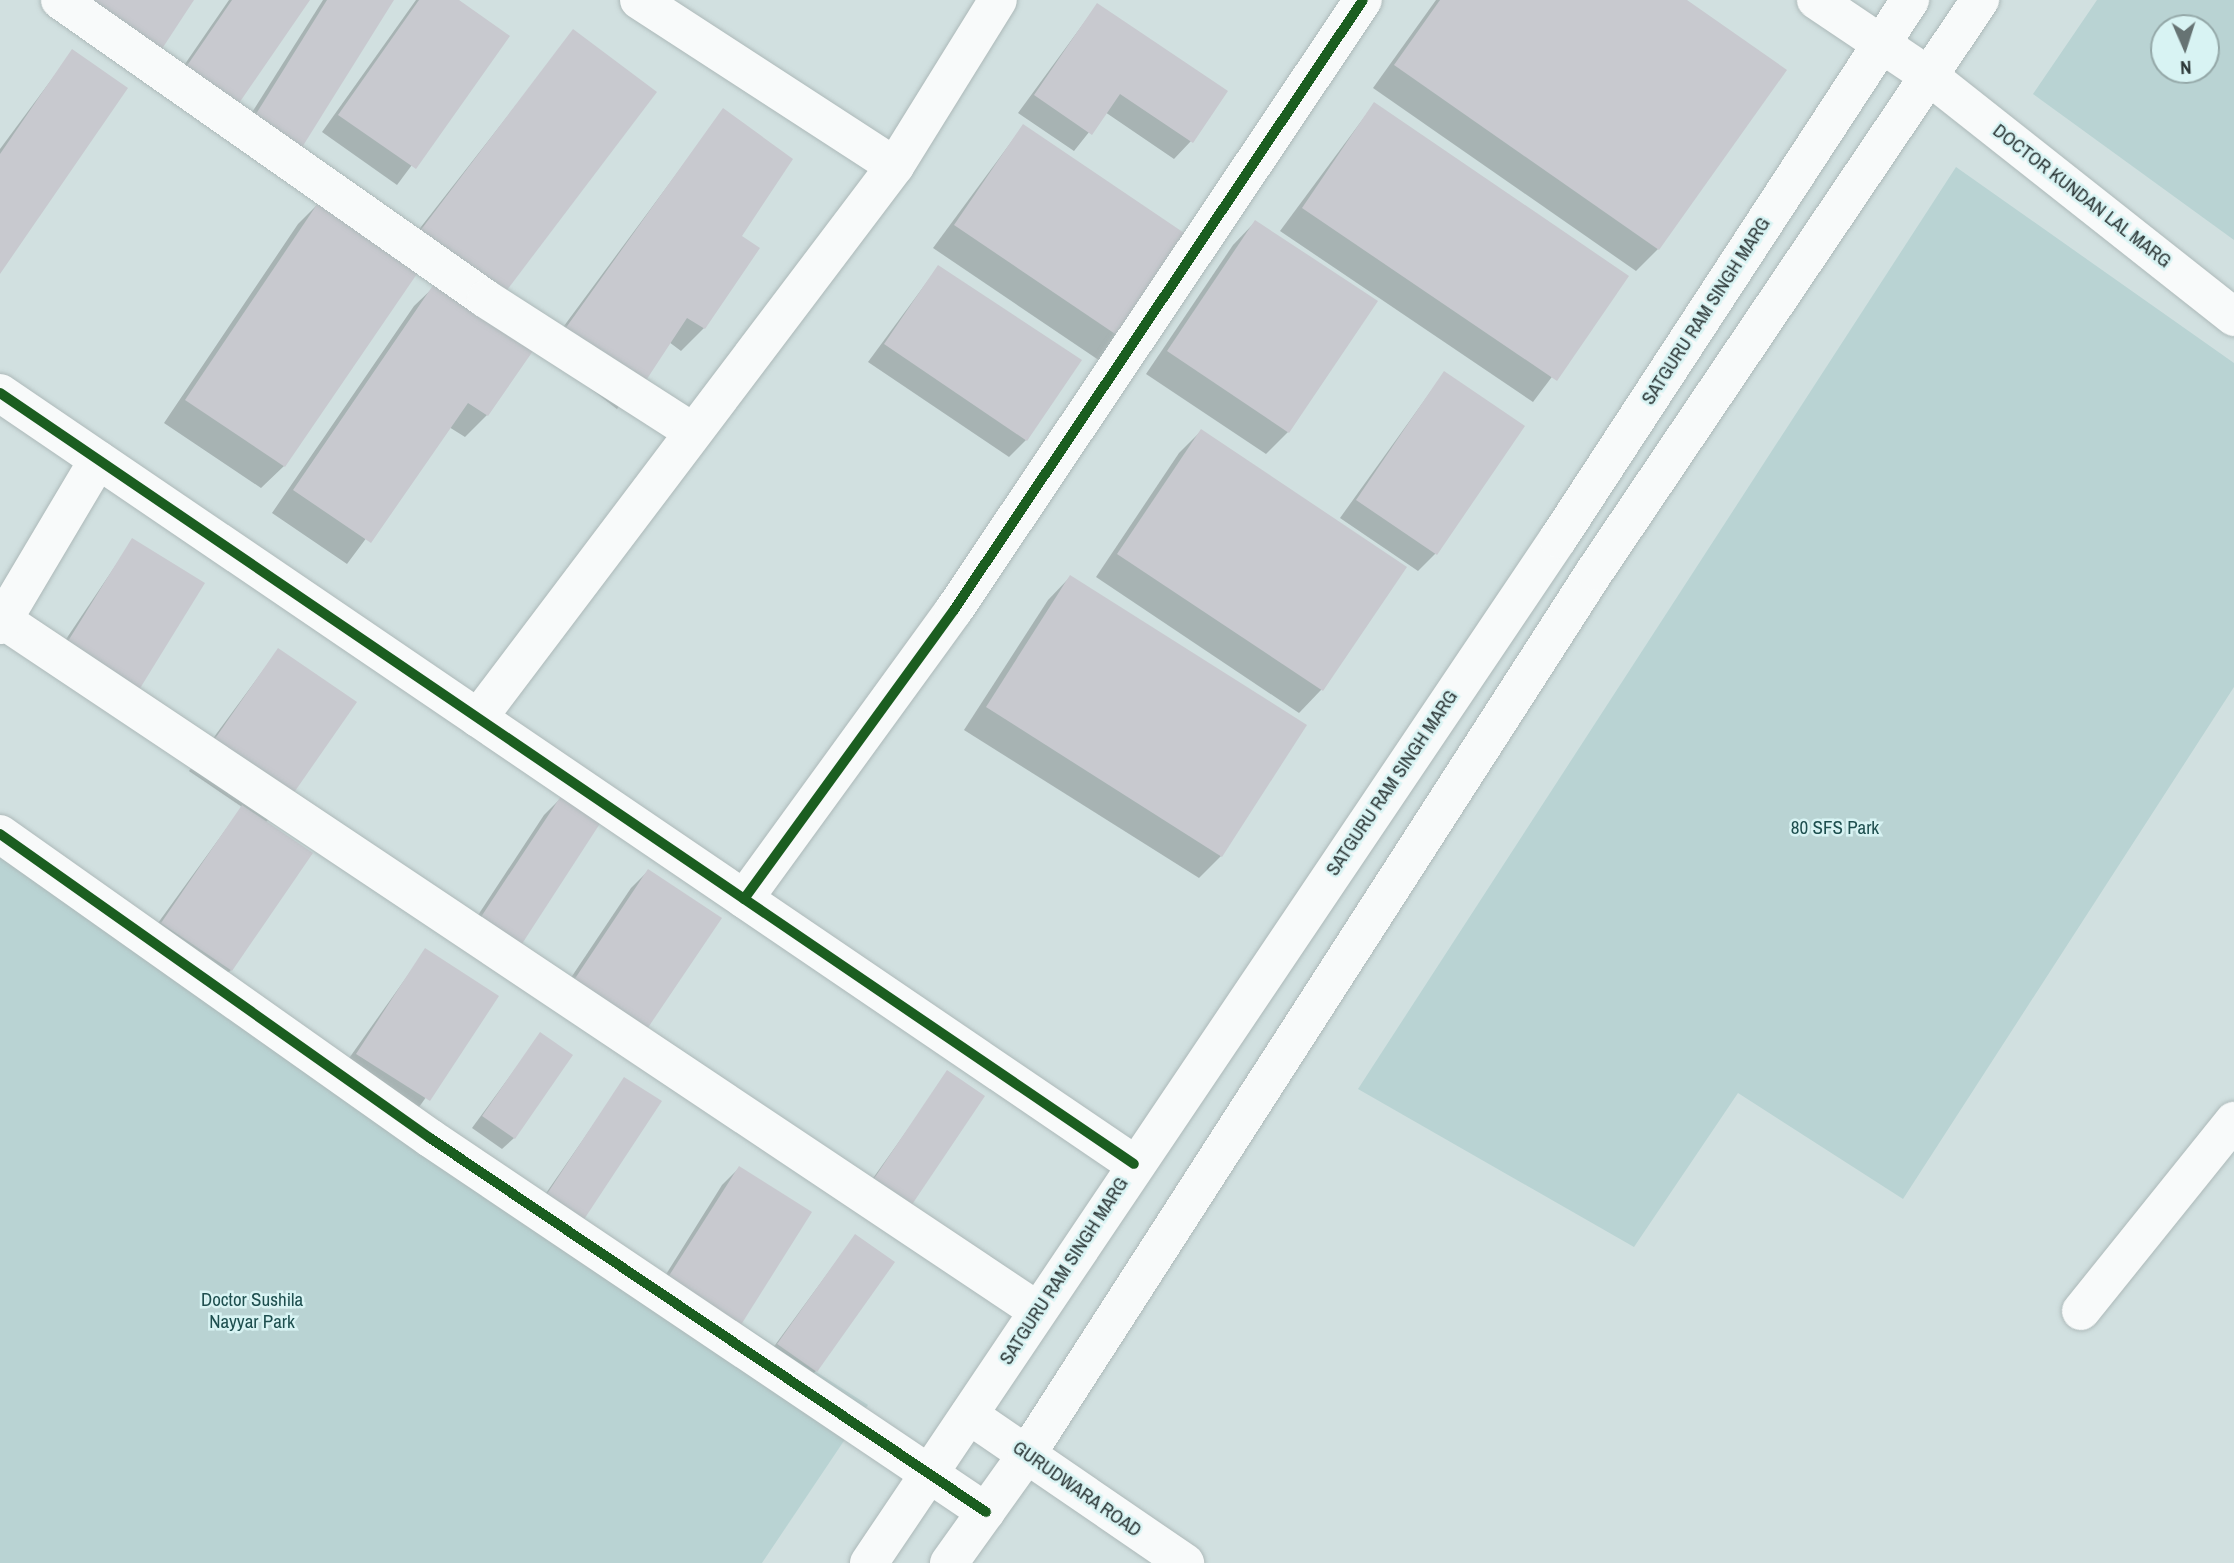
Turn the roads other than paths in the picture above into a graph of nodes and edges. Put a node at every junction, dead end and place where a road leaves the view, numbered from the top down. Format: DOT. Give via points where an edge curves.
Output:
graph roads {
  1 [pos="61,0"];
  2 [pos="639,0"];
  3 [pos="998,0"];
  4 [pos="1363,0"];
  5 [pos="1816,0"];
  6 [pos="1910,0"];
  7 [pos="1980,0"];
  8 [pos="1880,43"];
  9 [pos="1929,76"];
  10 [pos="895,166"];
  11 [pos="2234,317"];
  12 [pos="0,393"];
  13 [pos="692,431"];
  14 [pos="98,460"];
  15 [pos="1,623"];
  16 [pos="478,718"];
  17 [pos="0,834"];
  18 [pos="744,899"];
  19 [pos="2234,1121"];
  20 [pos="1134,1164"];
  21 [pos="1038,1311"];
  22 [pos="2081,1311"];
  23 [pos="969,1415"];
  24 [pos="1027,1454"];
  25 [pos="928,1477"];
  26 [pos="986,1512"];
  27 [pos="869,1563"];
  28 [pos="949,1563"];
  29 [pos="1185,1563"];
  1 -- 13 [label="street" via="486,299"];
  2 -- 10 [label="street"];
  3 -- 10 [label="street"];
  4 -- 18 [label="street" via="961,599"];
  5 -- 8 [label="street, DOCTOR KUNDAN LAL MARG"];
  6 -- 8 [label="street, SATGURU RAM SINGH MARG"];
  7 -- 9 [label="street"];
  8 -- 9 [label="street, DOCTOR KUNDAN LAL MARG"];
  8 -- 20 [label="street, SATGURU RAM SINGH MARG" via="1558,539"];
  9 -- 11 [label="street, DOCTOR KUNDAN LAL MARG"];
  9 -- 24 [label="street" via="1595,571"];
  10 -- 13 [label="street"];
  12 -- 14 [label="street"];
  13 -- 16 [label="street"];
  14 -- 15 [label="street"];
  14 -- 16 [label="street"];
  15 -- 21 [label="street"];
  16 -- 18 [label="street"];
  17 -- 25 [label="street" via="430,1139"];
  18 -- 20 [label="street"];
  19 -- 22 [label="street"];
  20 -- 21 [label="street, SATGURU RAM SINGH MARG"];
  21 -- 23 [label="street, SATGURU RAM SINGH MARG"];
  23 -- 24 [label="street, GURUDWARA ROAD"];
  23 -- 25 [label="street, SATGURU RAM SINGH MARG"];
  24 -- 26 [label="street"];
  24 -- 29 [label="street, GURUDWARA ROAD"];
  25 -- 26 [label="street"];
  25 -- 27 [label="street, SATGURU RAM SINGH MARG"];
  26 -- 28 [label="street"];
}
